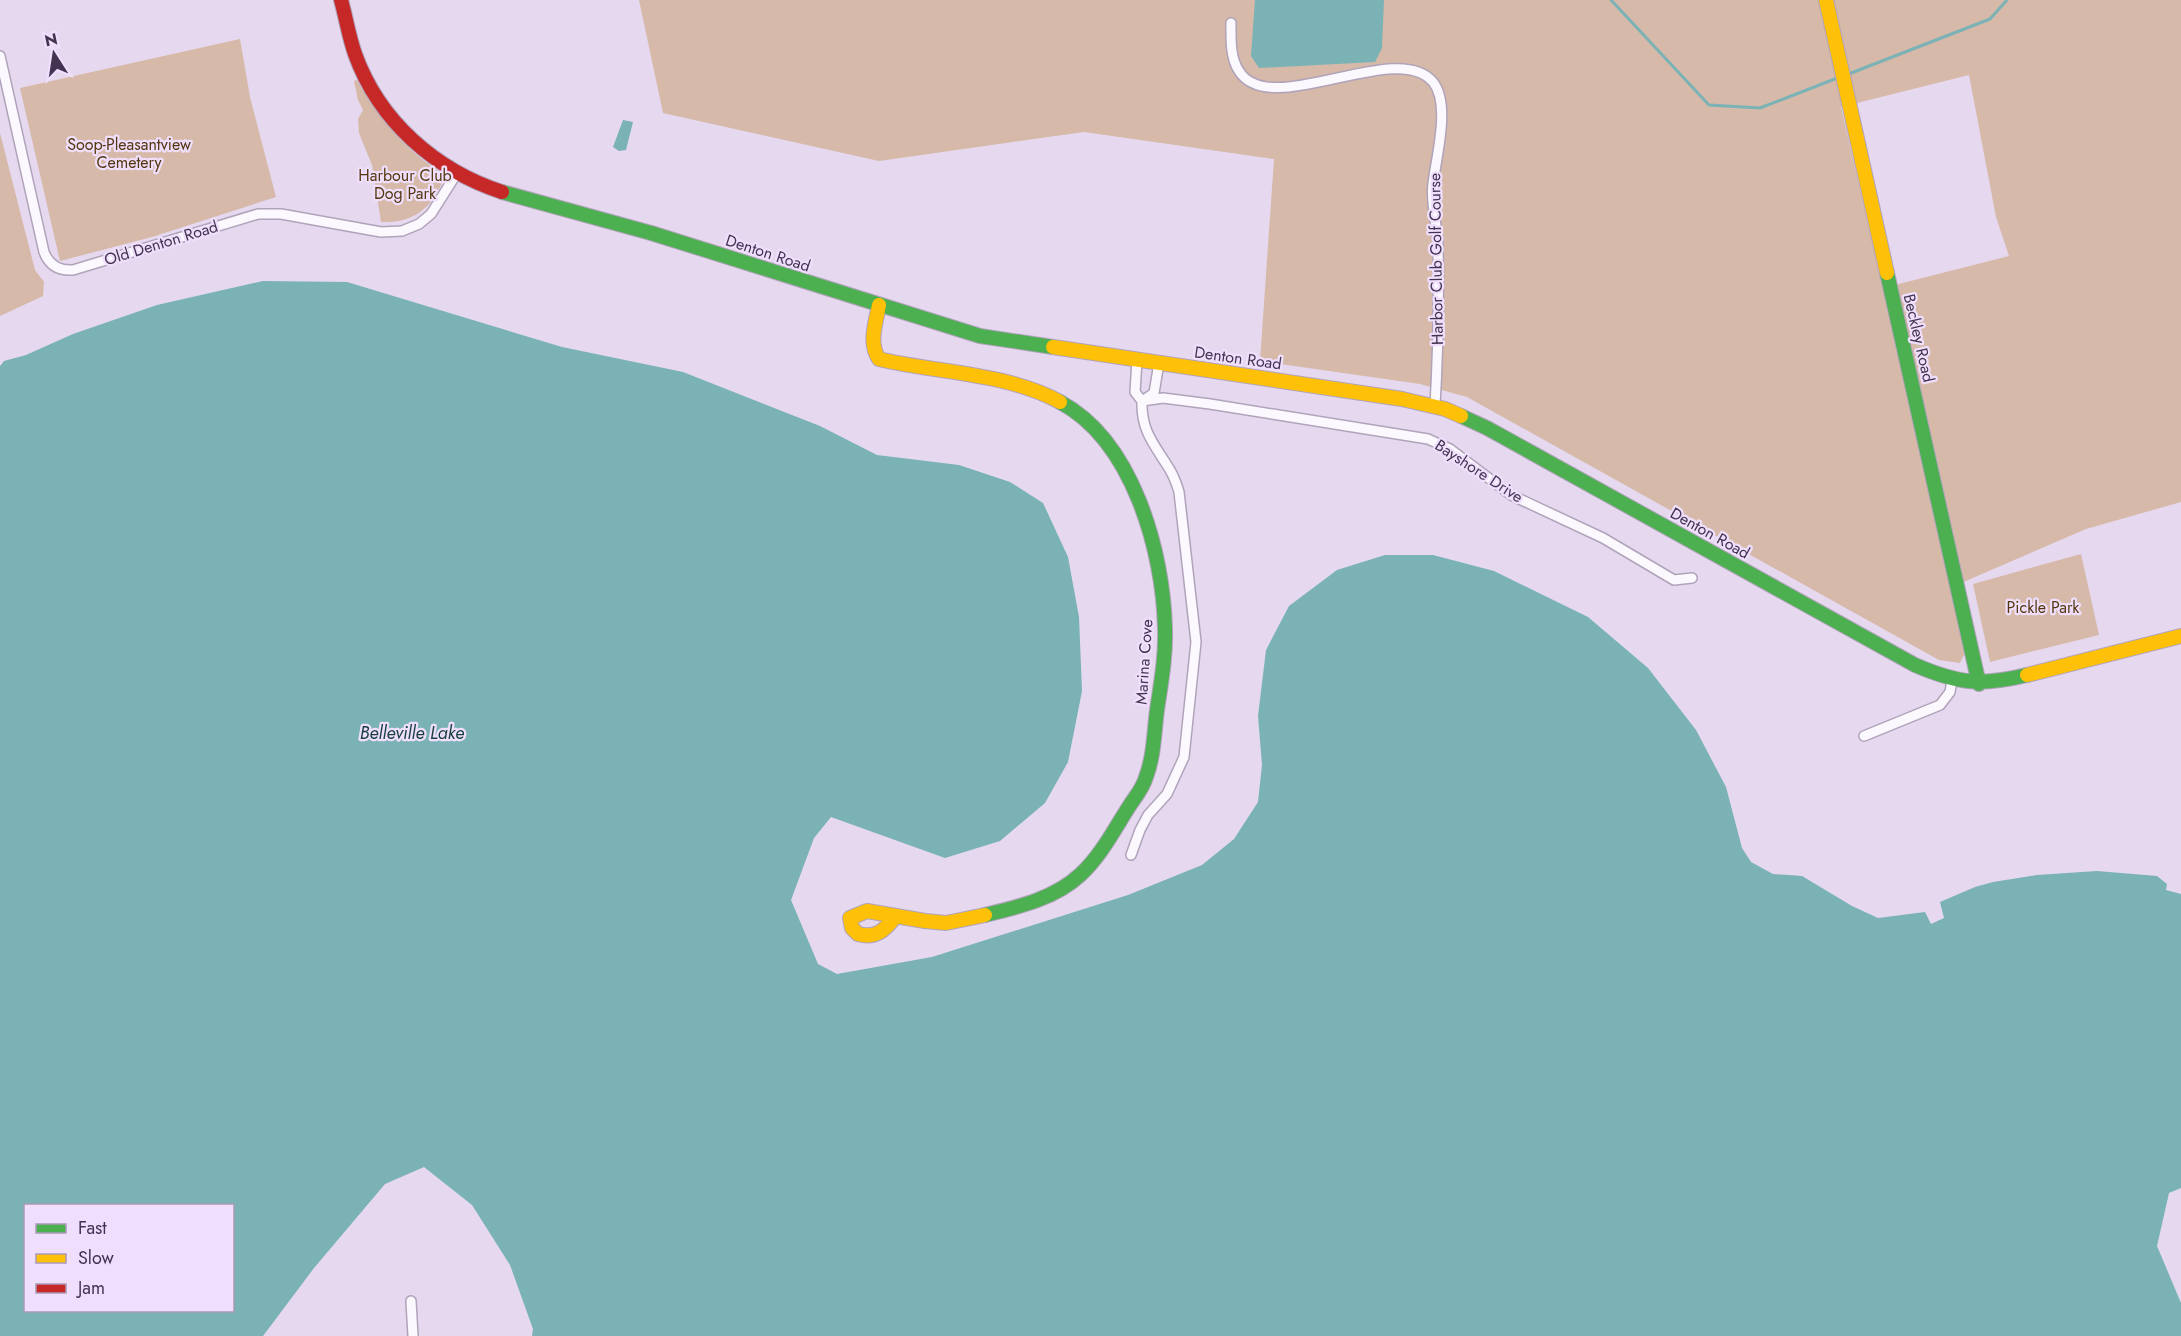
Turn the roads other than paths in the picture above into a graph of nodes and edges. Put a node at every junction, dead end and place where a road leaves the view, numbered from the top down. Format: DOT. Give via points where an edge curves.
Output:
graph roads {
  1 [pos="341,0"];
  2 [pos="1826,0"];
  3 [pos="1231,23"];
  4 [pos="0,56"];
  5 [pos="457,173"];
  6 [pos="879,305"];
  7 [pos="1137,360"];
  8 [pos="1159,363"];
  9 [pos="1142,401"];
  10 [pos="1435,406"];
  11 [pos="1692,578"];
  12 [pos="2181,636"];
  13 [pos="1952,680"];
  14 [pos="1979,684"];
  15 [pos="1864,736"];
  16 [pos="1131,855"];
  17 [pos="895,917"];
  18 [pos="411,1301"];
  19 [pos="413,1336"];
  1 -- 5 [label="street, Denton Road" via="355,54 381,104 415,144"];
  2 -- 14 [label="street, Beckley Road"];
  3 -- 10 [label="street, Harbor Club Golf Course" via="1235,62 1243,76 1253,83 1284,87 1408,68 1424,74 1438,89 1442,114 1432,186 1438,246"];
  4 -- 5 [label="street, Old Denton Road" via="44,252 60,269 73,270 258,214 281,214 381,232 402,231 431,214"];
  5 -- 6 [label="street, Denton Road" via="500,191 651,233"];
  6 -- 7 [label="street, Denton Road" via="988,337"];
  6 -- 17 [label="street, Marina Cove" via="873,348 879,359 1038,391 1072,408 1095,429 1118,459 1146,520 1160,572 1165,624 1154,737 1145,782 1083,872 1043,898 953,922"];
  7 -- 8 [label="street, Denton Road"];
  7 -- 9 [label="street" via="1135,392"];
  8 -- 9 [label="street" via="1154,393"];
  8 -- 10 [label="street, Denton Road"];
  9 -- 11 [label="street, Bayshore Drive" via="1163,398 1210,404 1428,439 1450,449 1510,495 1603,538 1674,580"];
  9 -- 16 [label="street" via="1146,431 1172,472 1179,492 1196,642 1184,757 1167,794 1148,815"];
  10 -- 13 [label="street, Denton Road" via="1487,428 1903,660"];
  12 -- 14 [label="street, Denton Road"];
  13 -- 14 [label="street, Denton Road"];
  13 -- 15 [label="street" via="1950,692 1940,705"];
  18 -- 19 [label="street"];
}
